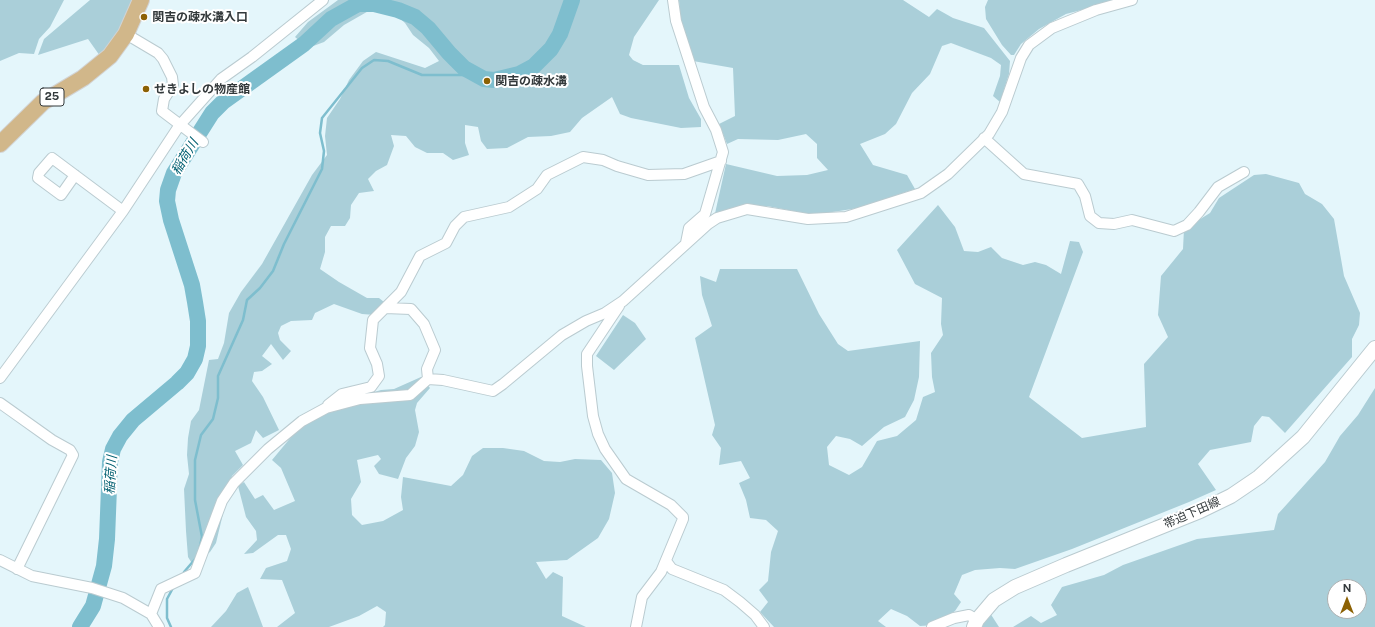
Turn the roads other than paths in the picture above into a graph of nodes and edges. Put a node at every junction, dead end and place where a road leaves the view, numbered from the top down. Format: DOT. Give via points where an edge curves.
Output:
graph roads {
  1 [pos="141,0"];
  2 [pos="323,0"];
  3 [pos="673,0"];
  4 [pos="1132,0"];
  5 [pos="126,34"];
  6 [pos="179,126"];
  7 [pos="984,138"];
  8 [pos="203,142"];
  9 [pos="0,144"];
  10 [pos="721,161"];
  11 [pos="1244,172"];
  12 [pos="75,175"];
  13 [pos="123,212"];
  14 [pos="686,243"];
  15 [pos="623,301"];
  16 [pos="385,308"];
  17 [pos="1375,348"];
  18 [pos="0,378"];
  19 [pos="428,379"];
  20 [pos="0,403"];
  21 [pos="324,408"];
  22 [pos="0,560"];
  23 [pos="666,561"];
  24 [pos="17,569"];
  25 [pos="154,622"];
  26 [pos="975,623"];
  27 [pos="636,627"];
  28 [pos="764,627"];
  29 [pos="932,627"];
  1 -- 5 [label="main road, 25"];
  2 -- 6 [label="street" via="252,58 221,79"];
  3 -- 10 [label="street" via="676,21 704,107 722,145"];
  4 -- 7 [label="street" via="1096,10 1052,28 1029,44 1021,58 1002,112"];
  5 -- 6 [label="street" via="158,53 163,60 172,77 173,85 164,99 162,111"];
  5 -- 9 [label="main road, 25" via="104,62 43,102"];
  6 -- 8 [label="street"];
  6 -- 13 [label="street"];
  7 -- 11 [label="street" via="1024,174 1078,184 1085,196 1090,216 1099,223 1114,224 1132,220 1174,231 1187,225 1218,187"];
  7 -- 14 [label="street" via="940,182 915,195 846,217 824,219 808,219 748,209 717,218"];
  10 -- 14 [label="street" via="705,214 689,228"];
  10 -- 16 [label="street" via="684,174 648,175 594,157 578,158 547,175 537,189 509,207 464,217 455,226 446,243 420,256 401,292"];
  12 -- 13 [label="street"];
  13 -- 18 [label="street"];
  14 -- 15 [label="street"];
  15 -- 19 [label="street" via="562,335 493,390"];
  15 -- 23 [label="street" via="587,354 586,366 593,416 602,445 626,479 671,505 683,516"];
  16 -- 19 [label="street" via="411,310 424,324 435,350 426,369"];
  16 -- 21 [label="street" via="372,320 370,348 379,376 370,388 342,394"];
  17 -- 26 [label="main road, 帯迫下田線" via="1303,437 1259,477 1237,492 1200,511 1015,587 994,600"];
  19 -- 21 [label="street" via="410,395 360,399"];
  20 -- 24 [label="street" via="73,454"];
  21 -- 25 [label="street" via="302,421 268,449 234,483 222,501 195,574 161,589"];
  22 -- 24 [label="street"];
  23 -- 27 [label="street" via="642,597"];
  23 -- 28 [label="street" via="678,572 724,590 755,615"];
  24 -- 25 [label="street" via="32,576 92,588 116,596"];
  26 -- 29 [label="street" via="969,615"];
}
